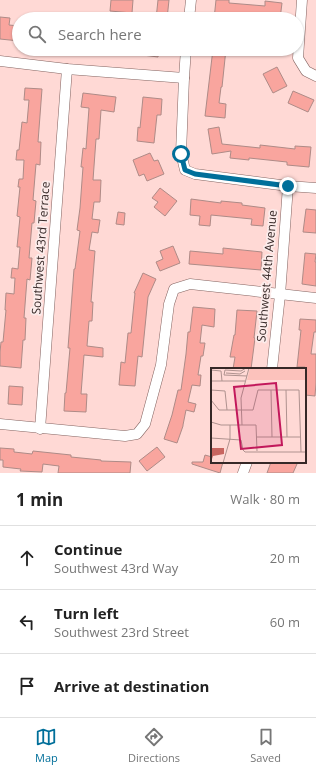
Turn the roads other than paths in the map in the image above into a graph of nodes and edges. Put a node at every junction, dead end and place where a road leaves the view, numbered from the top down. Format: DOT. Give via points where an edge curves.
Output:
graph roads {
  1 [pos="191,0"];
  2 [pos="302,0"];
  3 [pos="190,12"];
  4 [pos="301,12"];
  5 [pos="186,56"];
  6 [pos="298,56"];
  7 [pos="0,61"];
  8 [pos="67,69"];
  9 [pos="316,76"];
  10 [pos="184,78"];
  11 [pos="288,186"];
  12 [pos="316,188"];
  13 [pos="280,295"];
  14 [pos="316,298"];
  15 [pos="272,368"];
  16 [pos="0,424"];
  17 [pos="40,429"];
  18 [pos="247,463"];
  19 [pos="243,473"];
  1 -- 3 [label="street"];
  2 -- 4 [label="street"];
  5 -- 10 [label="street"];
  6 -- 9 [label="street" via="306,71"];
  7 -- 8 [label="street"];
  8 -- 10 [label="street"];
  8 -- 17 [label="street, Southwest 43rd Terrace"];
  10 -- 11 [label="street" via="181,154 185,170 195,174"];
  11 -- 12 [label="street"];
  11 -- 13 [label="street, Southwest 44th Avenue"];
  13 -- 14 [label="street"];
  13 -- 15 [label="street, Southwest 44th Avenue"];
  13 -- 17 [label="street" via="190,284 174,289 169,304 162,365 145,424 137,434 126,436"];
  16 -- 17 [label="street"];
  18 -- 19 [label="street"];
}
